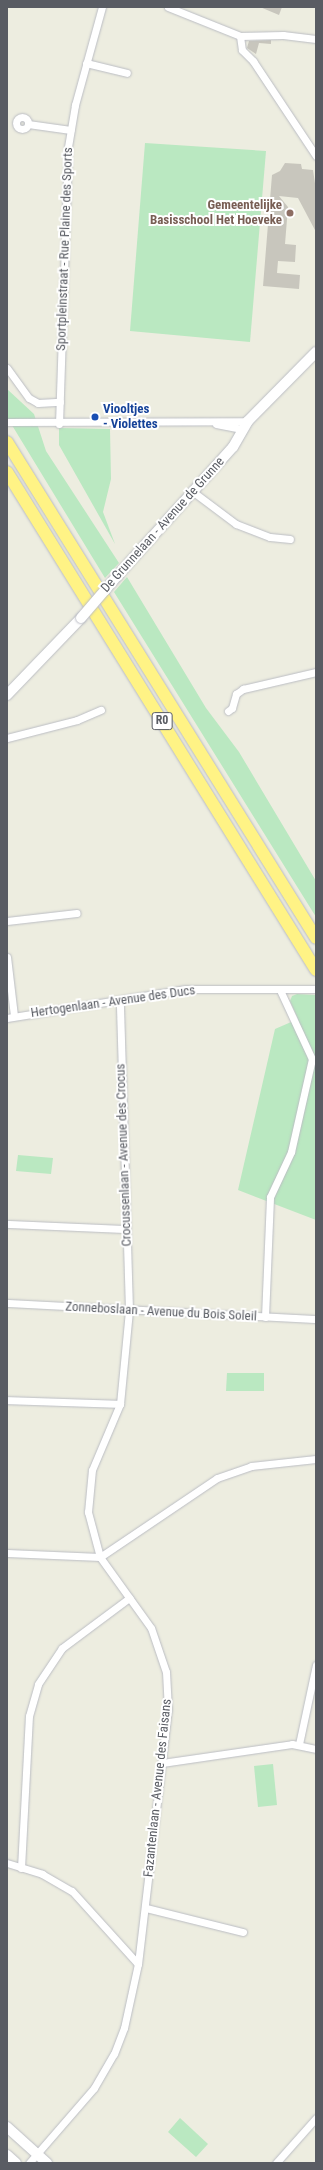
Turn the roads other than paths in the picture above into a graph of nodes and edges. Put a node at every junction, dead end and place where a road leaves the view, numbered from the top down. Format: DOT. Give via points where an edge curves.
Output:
graph roads {
  1 [pos="102,7"];
  2 [pos="168,7"];
  3 [pos="240,36"];
  4 [pos="316,39"];
  5 [pos="86,63"];
  6 [pos="126,73"];
  7 [pos="28,124"];
  8 [pos="70,130"];
  9 [pos="316,156"];
  10 [pos="316,352"];
  11 [pos="7,368"];
  12 [pos="60,402"];
  13 [pos="7,422"];
  14 [pos="59,424"];
  15 [pos="244,425"];
  16 [pos="7,442"];
  17 [pos="7,472"];
  18 [pos="192,491"];
  19 [pos="290,539"];
  20 [pos="316,672"];
  21 [pos="7,696"];
  22 [pos="101,710"];
  23 [pos="228,711"];
  24 [pos="7,738"];
  25 [pos="77,913"];
  26 [pos="7,921"];
  27 [pos="316,938"];
  28 [pos="7,957"];
  29 [pos="316,970"];
  30 [pos="316,989"];
  31 [pos="280,990"];
  32 [pos="120,1000"];
  33 [pos="10,1017"];
  34 [pos="7,1224"];
  35 [pos="126,1229"];
  36 [pos="7,1303"];
  37 [pos="129,1310"];
  38 [pos="265,1318"];
  39 [pos="316,1319"];
  40 [pos="7,1400"];
  41 [pos="120,1404"];
  42 [pos="316,1459"];
  43 [pos="7,1553"];
  44 [pos="100,1557"];
  45 [pos="129,1598"];
  46 [pos="316,1665"];
  47 [pos="299,1744"];
  48 [pos="316,1750"];
  49 [pos="162,1763"];
  50 [pos="7,1863"];
  51 [pos="21,1868"];
  52 [pos="146,1908"];
  53 [pos="243,1932"];
  54 [pos="138,1964"];
  55 [pos="316,2118"];
  56 [pos="7,2127"];
  57 [pos="37,2154"];
  58 [pos="7,2155"];
  59 [pos="16,2163"];
  60 [pos="29,2163"];
  61 [pos="47,2163"];
  62 [pos="276,2163"];
  1 -- 5 [label="street, Sportpleinstraat - Rue Plaine des Sports"];
  2 -- 3 [label="street"];
  3 -- 4 [label="street" via="283,35"];
  3 -- 9 [label="street" via="242,50 253,61"];
  5 -- 6 [label="street"];
  5 -- 8 [label="street, Sportpleinstraat - Rue Plaine des Sports"];
  7 -- 8 [label="street"];
  8 -- 12 [label="street, Sportpleinstraat - Rue Plaine des Sports" via="64,219"];
  10 -- 15 [label="street, De Grunnelaan - Avenue de Grunne"];
  11 -- 12 [label="street" via="29,398 38,403"];
  12 -- 14 [label="street, Sportpleinstraat - Rue Plaine des Sports"];
  13 -- 14 [label="street"];
  14 -- 15 [label="street"];
  15 -- 18 [label="street, De Grunnelaan - Avenue de Grunne" via="233,446"];
  16 -- 27 [label="highway, R0"];
  17 -- 29 [label="highway, R0"];
  18 -- 19 [label="street" via="236,524 270,537"];
  18 -- 21 [label="street, De Grunnelaan - Avenue de Grunne, bridge" via="81,618"];
  20 -- 23 [label="street" via="243,689 236,694 232,708"];
  22 -- 24 [label="street" via="77,720"];
  25 -- 26 [label="street"];
  28 -- 33 [label="street"];
  30 -- 31 [label="street, Hertogenlaan - Avenue des Ducs"];
  31 -- 32 [label="street, Hertogenlaan - Avenue des Ducs" via="186,990"];
  31 -- 38 [label="street" via="310,1052 312,1067 286,1168 272,1188"];
  32 -- 33 [label="street, Hertogenlaan - Avenue des Ducs"];
  32 -- 35 [label="street, Crocussenlaan - Avenue des Crocus"];
  34 -- 35 [label="street"];
  35 -- 37 [label="street, Crocussenlaan - Avenue des Crocus"];
  36 -- 37 [label="street, Zonneboslaan - Avenue du Bois Soleil"];
  37 -- 38 [label="street, Zonneboslaan - Avenue du Bois Soleil"];
  37 -- 41 [label="street, Fazantenlaan - Avenue des Faisans"];
  38 -- 39 [label="street, Zonneboslaan - Avenue du Bois Soleil"];
  40 -- 41 [label="street"];
  41 -- 44 [label="street, Fazantenlaan - Avenue des Faisans" via="92,1470 88,1488 89,1524"];
  42 -- 44 [label="street" via="252,1466 217,1478"];
  43 -- 44 [label="street"];
  44 -- 45 [label="street, Fazantenlaan - Avenue des Faisans"];
  45 -- 49 [label="street, Fazantenlaan - Avenue des Faisans" via="151,1628 166,1672 168,1710"];
  45 -- 51 [label="street" via="62,1648 38,1684 29,1716"];
  46 -- 47 [label="street"];
  47 -- 48 [label="street"];
  47 -- 49 [label="street"];
  49 -- 52 [label="street, Fazantenlaan - Avenue des Faisans"];
  50 -- 51 [label="street"];
  51 -- 54 [label="street" via="50,1877 72,1891"];
  52 -- 53 [label="street"];
  52 -- 54 [label="street, Fazantenlaan - Avenue des Faisans"];
  54 -- 57 [label="street, Fazantenlaan - Avenue des Faisans" via="130,2010 114,2054 94,2088"];
  55 -- 62 [label="street"];
  56 -- 57 [label="street"];
  57 -- 60 [label="street, Fazantenlaan - Avenue des Faisans"];
  57 -- 61 [label="street"];
  58 -- 59 [label="street"];
}
